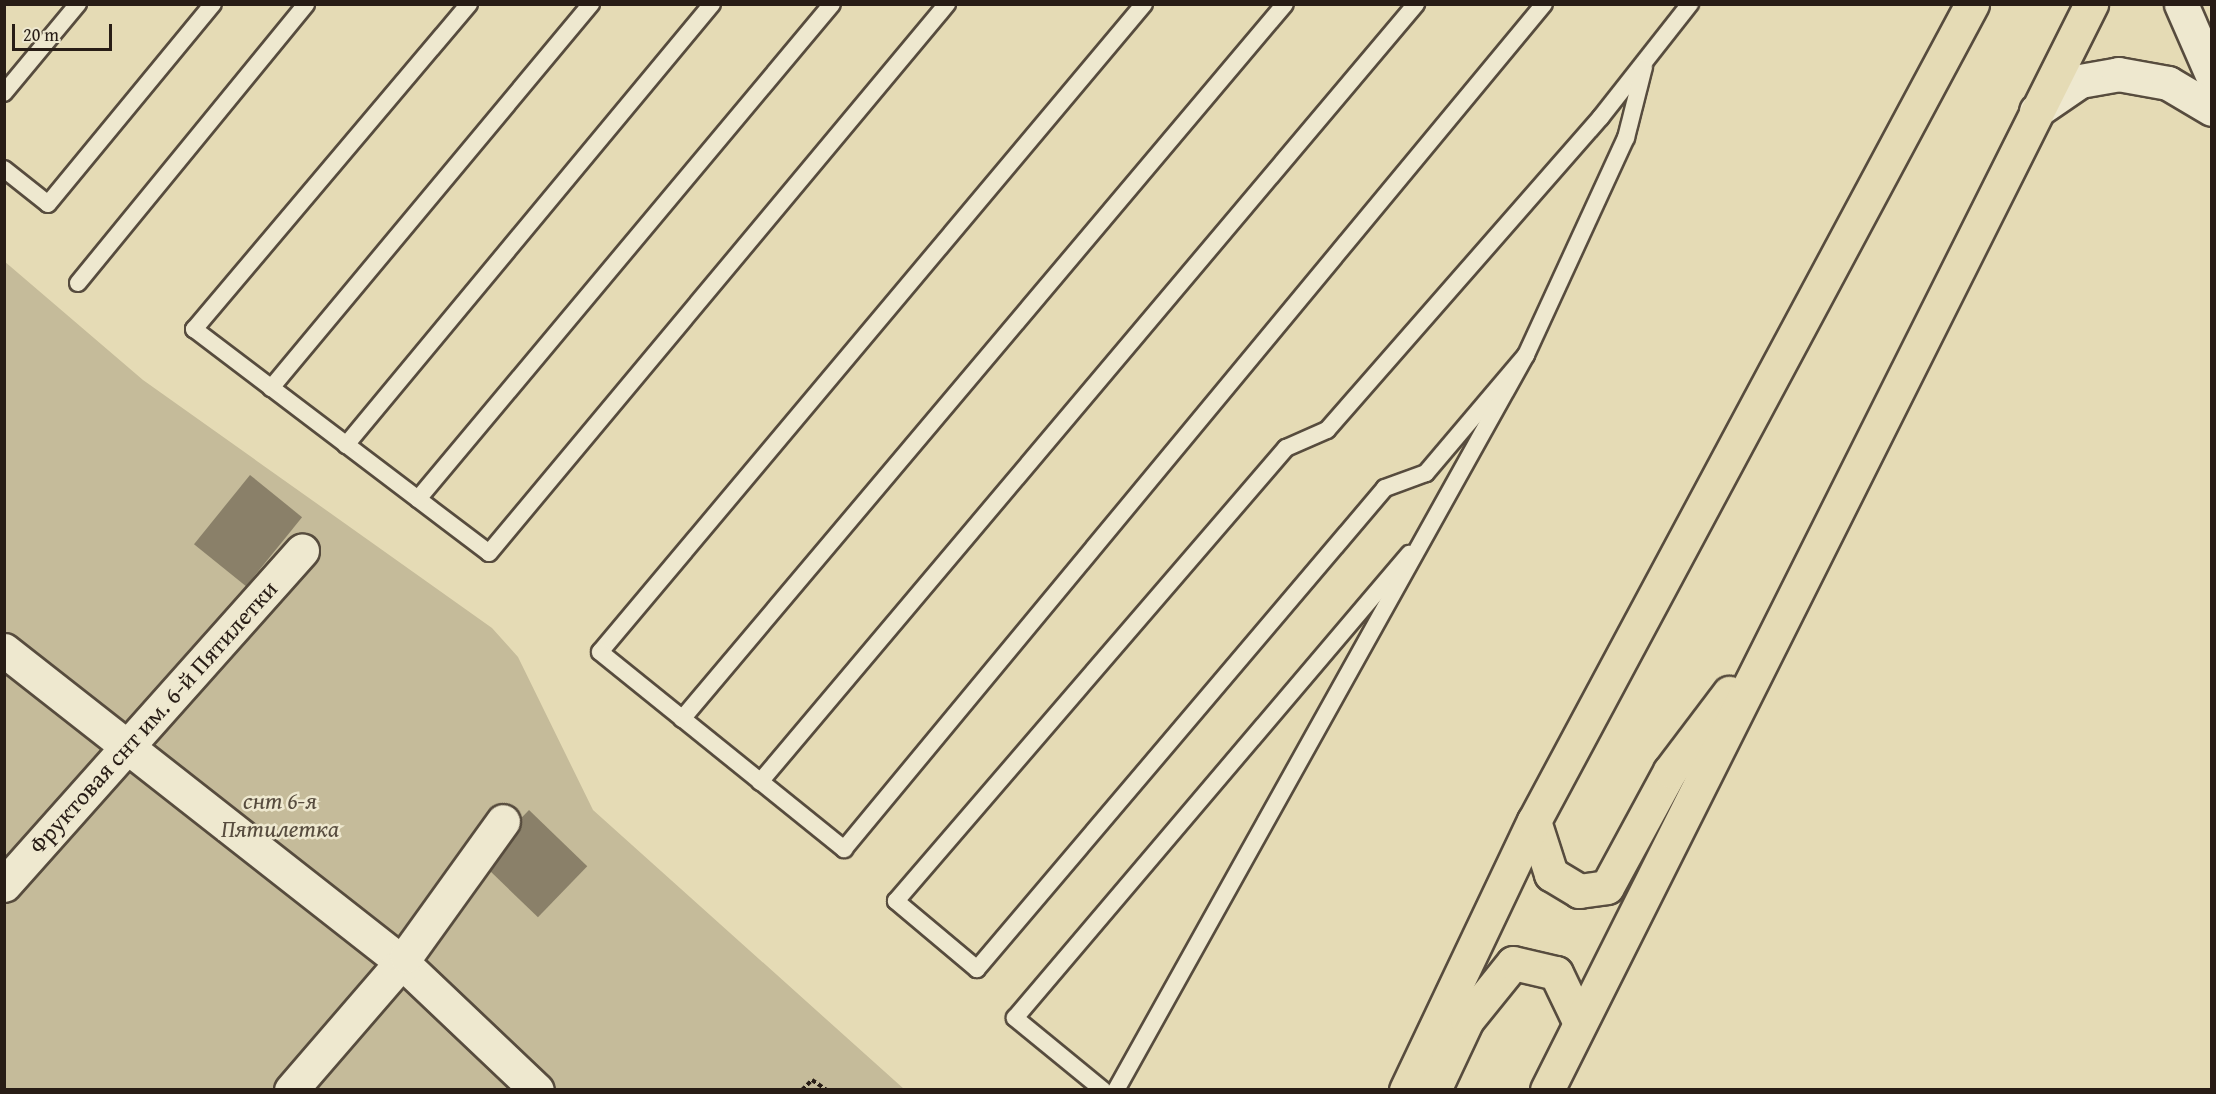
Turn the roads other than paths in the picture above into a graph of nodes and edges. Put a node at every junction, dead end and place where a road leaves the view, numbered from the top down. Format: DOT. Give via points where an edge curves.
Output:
graph roads {
  1 [pos="78,4"];
  2 [pos="213,4"];
  3 [pos="306,4"];
  4 [pos="469,4"];
  5 [pos="591,4"];
  6 [pos="712,4"];
  7 [pos="832,4"];
  8 [pos="947,4"];
  9 [pos="1144,4"];
  10 [pos="1285,4"];
  11 [pos="1416,4"];
  12 [pos="1544,4"];
  13 [pos="1690,4"];
  14 [pos="1972,4"];
  15 [pos="2091,4"];
  16 [pos="2181,4"];
  17 [pos="1646,61"];
  18 [pos="2211,75"];
  19 [pos="4,93"];
  20 [pos="2211,109"];
  21 [pos="2036,111"];
  22 [pos="4,169"];
  23 [pos="78,283"];
  24 [pos="1526,355"];
  25 [pos="271,388"];
  26 [pos="346,444"];
  27 [pos="418,499"];
  28 [pos="1435,524"];
  29 [pos="302,550"];
  30 [pos="1779,626"];
  31 [pos="4,650"];
  32 [pos="682,718"];
  33 [pos="127,747"];
  34 [pos="760,782"];
  35 [pos="503,821"];
  36 [pos="1534,821"];
  37 [pos="4,885"];
  38 [pos="404,964"];
  39 [pos="1580,1023"];
  40 [pos="291,1089"];
  41 [pos="537,1089"];
  42 [pos="1103,1089"];
  43 [pos="1116,1089"];
  44 [pos="1406,1089"];
  45 [pos="1434,1089"];
  46 [pos="1547,1089"];
  1 -- 19 [label="lane"];
  2 -- 22 [label="lane" via="48,204"];
  3 -- 23 [label="lane"];
  4 -- 25 [label="lane" via="194,330"];
  5 -- 25 [label="lane"];
  6 -- 26 [label="lane"];
  7 -- 27 [label="lane"];
  8 -- 27 [label="lane" via="489,553"];
  9 -- 32 [label="lane" via="600,652"];
  10 -- 32 [label="lane"];
  11 -- 34 [label="lane"];
  12 -- 34 [label="lane" via="844,849"];
  13 -- 17 [label="lane"];
  14 -- 36 [label="main road"];
  15 -- 21 [label="main road"];
  16 -- 18 [label="street"];
  17 -- 24 [label="lane" via="1626,138"];
  17 -- 24 [label="lane" via="1327,430 1286,448 896,901 977,969 1385,488 1426,473"];
  20 -- 21 [label="street" via="2168,82 2118,74 2080,81"];
  21 -- 30 [label="main road"];
  24 -- 28 [label="lane"];
  25 -- 26 [label="lane"];
  26 -- 27 [label="lane"];
  28 -- 42 [label="lane" via="1015,1018"];
  28 -- 43 [label="lane"];
  29 -- 33 [label="street, Фруктовая снт им. 6-й Пятилетки"];
  30 -- 36 [label="main road" via="1670,771 1607,887 1578,891 1551,874"];
  30 -- 39 [label="main road"];
  31 -- 33 [label="street"];
  32 -- 34 [label="lane"];
  33 -- 37 [label="street, Фруктовая снт им. 6-й Пятилетки"];
  33 -- 38 [label="street"];
  35 -- 38 [label="street"];
  36 -- 44 [label="main road"];
  38 -- 40 [label="street" via="397,967"];
  38 -- 41 [label="street"];
  39 -- 45 [label="main road" via="1556,973 1513,963 1467,1020"];
  39 -- 46 [label="main road"];
}
